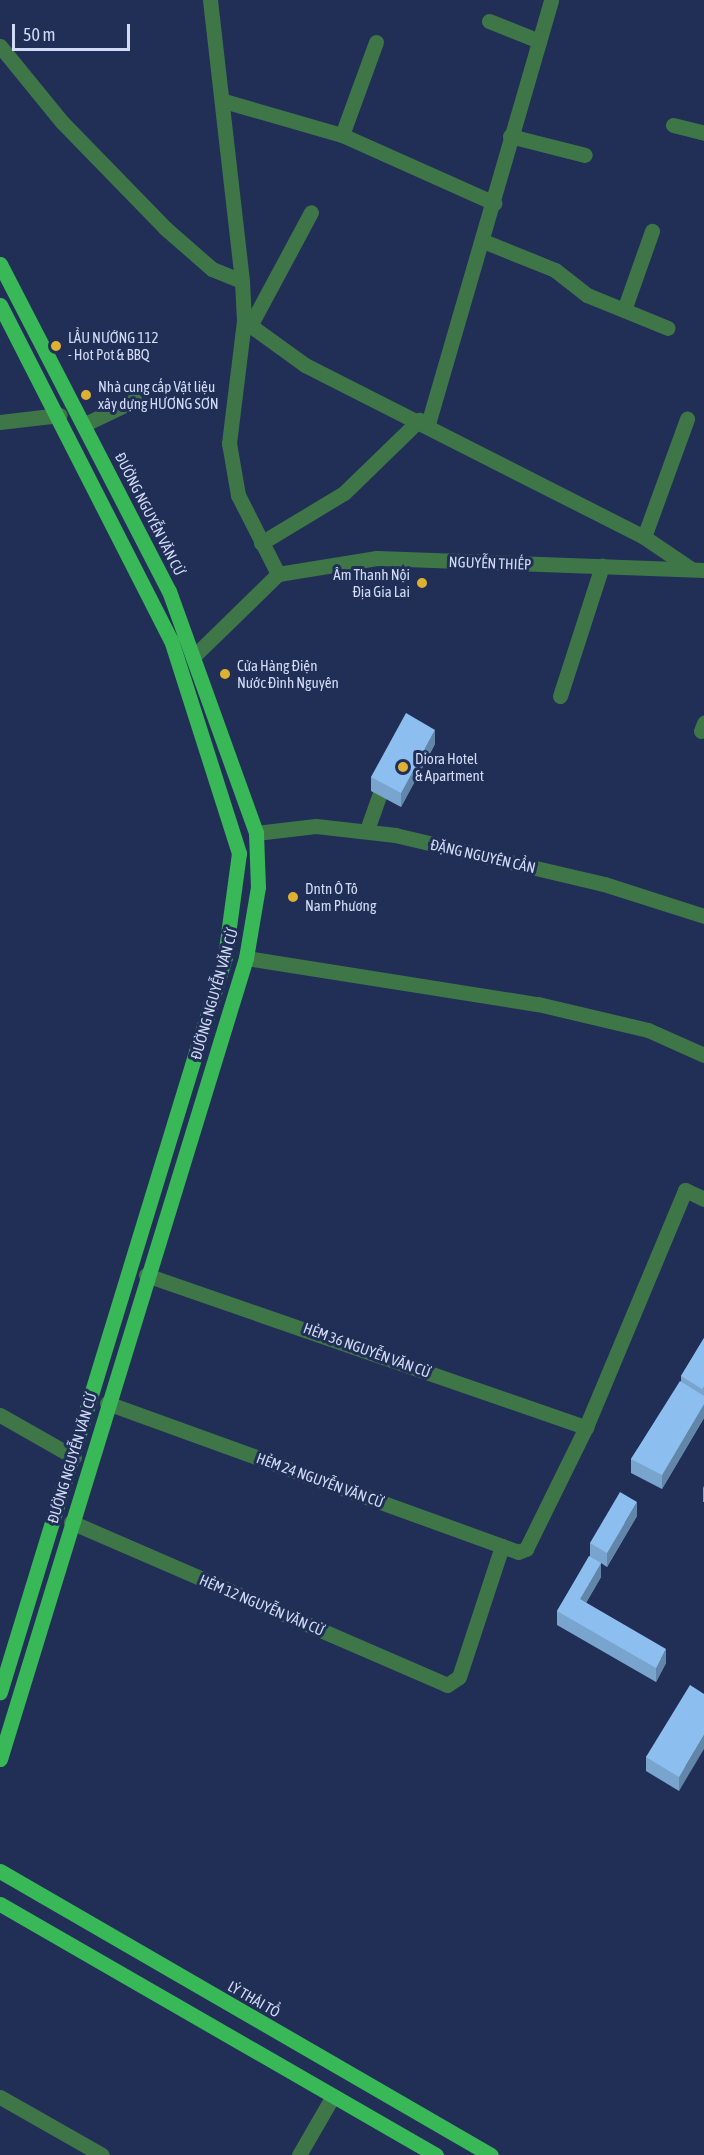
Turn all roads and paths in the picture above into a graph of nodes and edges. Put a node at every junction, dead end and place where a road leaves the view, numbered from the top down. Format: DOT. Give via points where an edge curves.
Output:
graph roads {
  1 [pos="210,0"];
  2 [pos="551,0"];
  3 [pos="489,21"];
  4 [pos="539,41"];
  5 [pos="376,42"];
  6 [pos="0,46"];
  7 [pos="225,101"];
  8 [pos="674,125"];
  9 [pos="704,133"];
  10 [pos="342,135"];
  11 [pos="510,136"];
  12 [pos="585,155"];
  13 [pos="494,203"];
  14 [pos="310,212"];
  15 [pos="652,231"];
  16 [pos="483,242"];
  17 [pos="0,264"];
  18 [pos="242,281"];
  19 [pos="0,305"];
  20 [pos="624,310"];
  21 [pos="247,324"];
  22 [pos="668,328"];
  23 [pos="135,400"];
  24 [pos="76,408"];
  25 [pos="60,415"];
  26 [pos="687,419"];
  27 [pos="0,422"];
  28 [pos="424,422"];
  29 [pos="85,424"];
  30 [pos="644,537"];
  31 [pos="261,543"];
  32 [pos="602,566"];
  33 [pos="697,569"];
  34 [pos="278,574"];
  35 [pos="195,655"];
  36 [pos="560,696"];
  37 [pos="395,761"];
  38 [pos="367,830"];
  39 [pos="256,833"];
  40 [pos="704,916"];
  41 [pos="246,958"];
  42 [pos="704,1055"];
  43 [pos="193,1062"];
  44 [pos="212,1066"];
  45 [pos="704,1199"];
  46 [pos="146,1275"];
  47 [pos="107,1403"];
  48 [pos="0,1415"];
  49 [pos="586,1427"];
  50 [pos="74,1457"];
  51 [pos="89,1462"];
  52 [pos="71,1522"];
  53 [pos="502,1546"];
  54 [pos="0,1692"];
  55 [pos="0,1759"];
  56 [pos="0,1871"];
  57 [pos="1,1905"];
  58 [pos="333,2096"];
  59 [pos="0,2097"];
  60 [pos="102,2155"];
  61 [pos="299,2155"];
  62 [pos="436,2155"];
  63 [pos="491,2155"];
  1 -- 7 [label="street"];
  2 -- 4 [label="street"];
  3 -- 4 [label="street"];
  4 -- 11 [label="street"];
  5 -- 10 [label="street"];
  6 -- 18 [label="street" via="62,122 171,235 212,269"];
  7 -- 10 [label="street"];
  7 -- 18 [label="street"];
  8 -- 9 [label="street"];
  10 -- 13 [label="street"];
  11 -- 12 [label="street"];
  11 -- 13 [label="street"];
  13 -- 16 [label="street"];
  14 -- 21 [label="street"];
  15 -- 20 [label="street"];
  16 -- 20 [label="street" via="555,270 587,295"];
  16 -- 28 [label="street"];
  17 -- 24 [label="main road, ĐƯỜNG NGUYỄN VĂN CỪ"];
  18 -- 21 [label="street"];
  19 -- 25 [label="main road, ĐƯỜNG NGUYỄN VĂN CỪ"];
  20 -- 22 [label="street"];
  21 -- 28 [label="street" via="305,365"];
  21 -- 31 [label="street" via="229,443 238,495"];
  23 -- 29 [label="street"];
  24 -- 25 [label="main road"];
  24 -- 29 [label="main road, ĐƯỜNG NGUYỄN VĂN CỪ"];
  25 -- 27 [label="street"];
  25 -- 43 [label="main road, ĐƯỜNG NGUYỄN VĂN CỪ" via="171,640 239,853 225,957"];
  26 -- 30 [label="street"];
  28 -- 30 [label="street"];
  28 -- 31 [label="street" via="344,493"];
  29 -- 35 [label="main road, ĐƯỜNG NGUYỄN VĂN CỪ"];
  30 -- 33 [label="street"];
  31 -- 34 [label="street"];
  32 -- 33 [label="street, NGUYỄN THIẾP"];
  32 -- 34 [label="street, NGUYỄN THIẾP" via="366,558"];
  32 -- 36 [label="street"];
  34 -- 35 [label="street"];
  35 -- 39 [label="main road, ĐƯỜNG NGUYỄN VĂN CỪ"];
  37 -- 38 [label="street"];
  38 -- 39 [label="street, ĐẶNG NGUYÊN CẨN" via="316,826"];
  38 -- 40 [label="street, ĐẶNG NGUYÊN CẨN" via="604,884"];
  39 -- 41 [label="main road, ĐƯỜNG NGUYỄN VĂN CỪ" via="258,887"];
  41 -- 42 [label="street" via="538,1004 648,1029"];
  41 -- 44 [label="main road, ĐƯỜNG NGUYỄN VĂN CỪ"];
  43 -- 44 [label="main road"];
  43 -- 50 [label="main road, ĐƯỜNG NGUYỄN VĂN CỪ"];
  44 -- 46 [label="main road, ĐƯỜNG NGUYỄN VĂN CỪ"];
  45 -- 49 [label="street" via="685,1190"];
  46 -- 47 [label="main road, ĐƯỜNG NGUYỄN VĂN CỪ"];
  46 -- 49 [label="street, HẺM 36 NGUYỄN VĂN CỪ"];
  47 -- 51 [label="main road, ĐƯỜNG NGUYỄN VĂN CỪ"];
  47 -- 53 [label="street, HẺM 24 NGUYỄN VĂN CỪ"];
  48 -- 50 [label="street"];
  49 -- 53 [label="street, HẺM 24 NGUYỄN VĂN CỪ" via="531,1543 518,1552"];
  50 -- 51 [label="main road"];
  50 -- 54 [label="main road, ĐƯỜNG NGUYỄN VĂN CỪ"];
  51 -- 52 [label="main road, ĐƯỜNG NGUYỄN VĂN CỪ"];
  52 -- 53 [label="street, HẺM 12 NGUYỄN VĂN CỪ" via="454,1685"];
  52 -- 55 [label="main road, ĐƯỜNG NGUYỄN VĂN CỪ"];
  56 -- 63 [label="main road, LÝ THÁI TỔ"];
  57 -- 58 [label="main road"];
  58 -- 61 [label="street"];
  58 -- 62 [label="main road"];
  59 -- 60 [label="street"];
}
